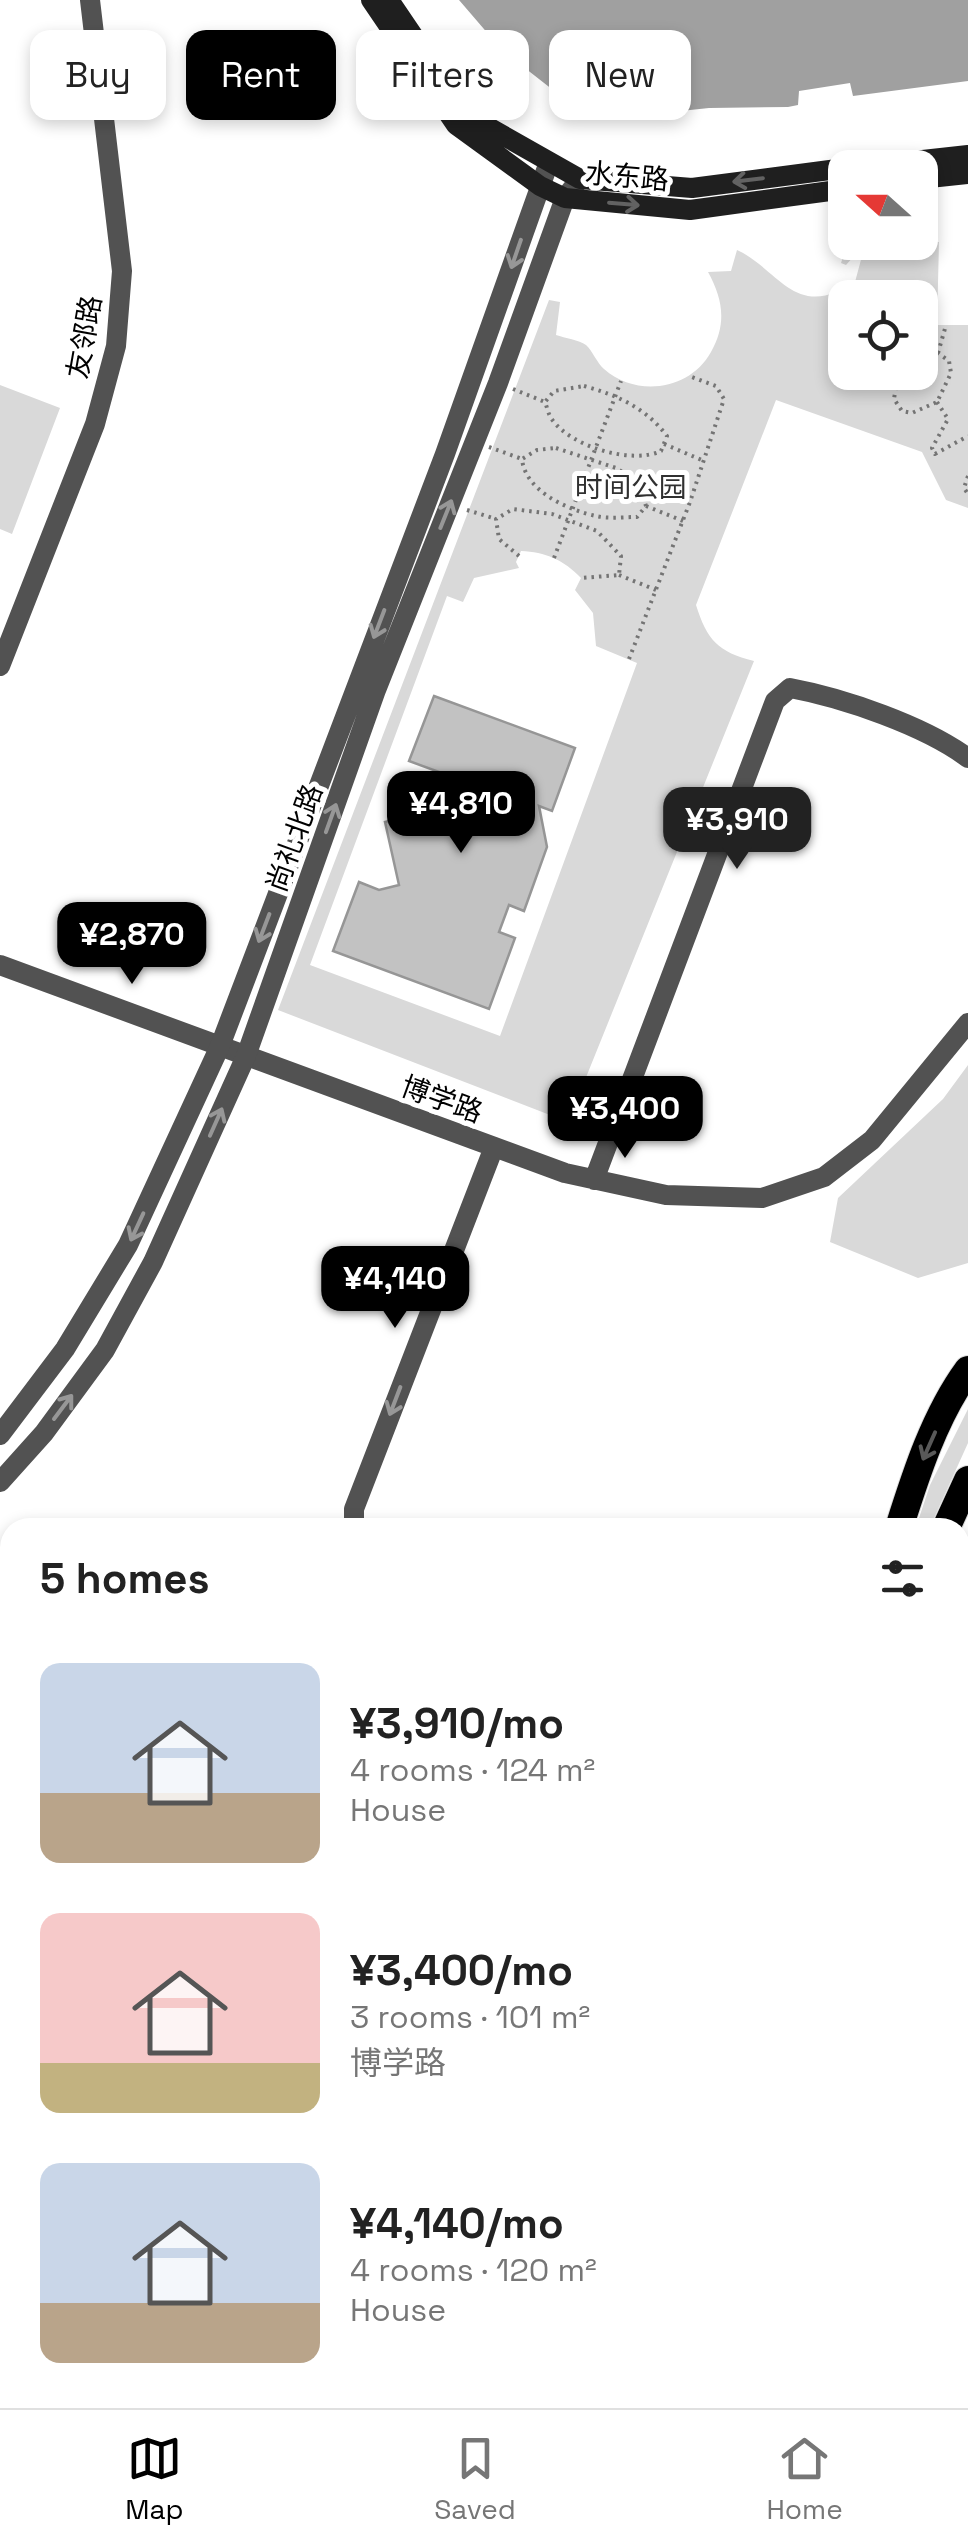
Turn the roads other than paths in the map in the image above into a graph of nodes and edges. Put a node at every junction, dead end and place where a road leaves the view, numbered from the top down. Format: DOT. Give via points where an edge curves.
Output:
graph roads {
  1 [pos="90,0"];
  2 [pos="371,0"];
  3 [pos="389,0"];
  4 [pos="968,155"];
  5 [pos="938,158"];
  6 [pos="549,162"];
  7 [pos="828,171"];
  8 [pos="968,174"];
  9 [pos="938,177"];
  10 [pos="580,180"];
  11 [pos="540,186"];
  12 [pos="828,191"];
  13 [pos="565,198"];
  14 [pos="0,666"];
  15 [pos="968,758"];
  16 [pos="0,965"];
  17 [pos="968,1023"];
  18 [pos="220,1046"];
  19 [pos="246,1056"];
  20 [pos="494,1148"];
  21 [pos="594,1180"];
  22 [pos="968,1342"];
  23 [pos="961,1379"];
  24 [pos="0,1435"];
  25 [pos="968,1480"];
  26 [pos="0,1482"];
  27 [pos="912,1485"];
  28 [pos="354,1518"];
  29 [pos="892,1518"];
  30 [pos="902,1518"];
  31 [pos="951,1518"];
  1 -- 14 [label="street, 友邻路" via="122,271 116,346 95,424"];
  2 -- 11 [label="main road, 水东路" via="456,126"];
  3 -- 6 [label="main road, 水东路" via="467,116"];
  4 -- 5 [label="main road, 水东路"];
  6 -- 10 [label="main road, 水东路"];
  6 -- 11 [label="street, 尚礼北路"];
  7 -- 10 [label="main road, 水东路, one-way" via="692,188"];
  8 -- 9 [label="main road"];
  10 -- 13 [label="street, 尚礼北路"];
  11 -- 13 [label="main road, 水东路"];
  11 -- 18 [label="street, 尚礼北路, one-way"];
  13 -- 12 [label="main road, 水东路, one-way" via="690,210"];
  19 -- 13 [label="street, 尚礼北路, one-way" via="376,690"];
  15 -- 21 [label="street" via="945,741 822,694 790,688 775,701"];
  16 -- 18 [label="street"];
  17 -- 21 [label="street, 博学路" via="872,1140 824,1177 762,1198 666,1195"];
  18 -- 19 [label="street"];
  18 -- 24 [label="street, 尚礼北路, one-way" via="128,1245 66,1349"];
  19 -- 20 [label="street, 博学路"];
  26 -- 19 [label="street, 尚礼北路, one-way" via="105,1350 154,1262"];
  20 -- 21 [label="street, 博学路"];
  20 -- 28 [label="street, one-way"];
  22 -- 23 [label="highway"];
  23 -- 27 [label="highway, one-way"];
  25 -- 31 [label="highway"];
  27 -- 29 [label="highway"];
  27 -- 30 [label="highway"];
}
